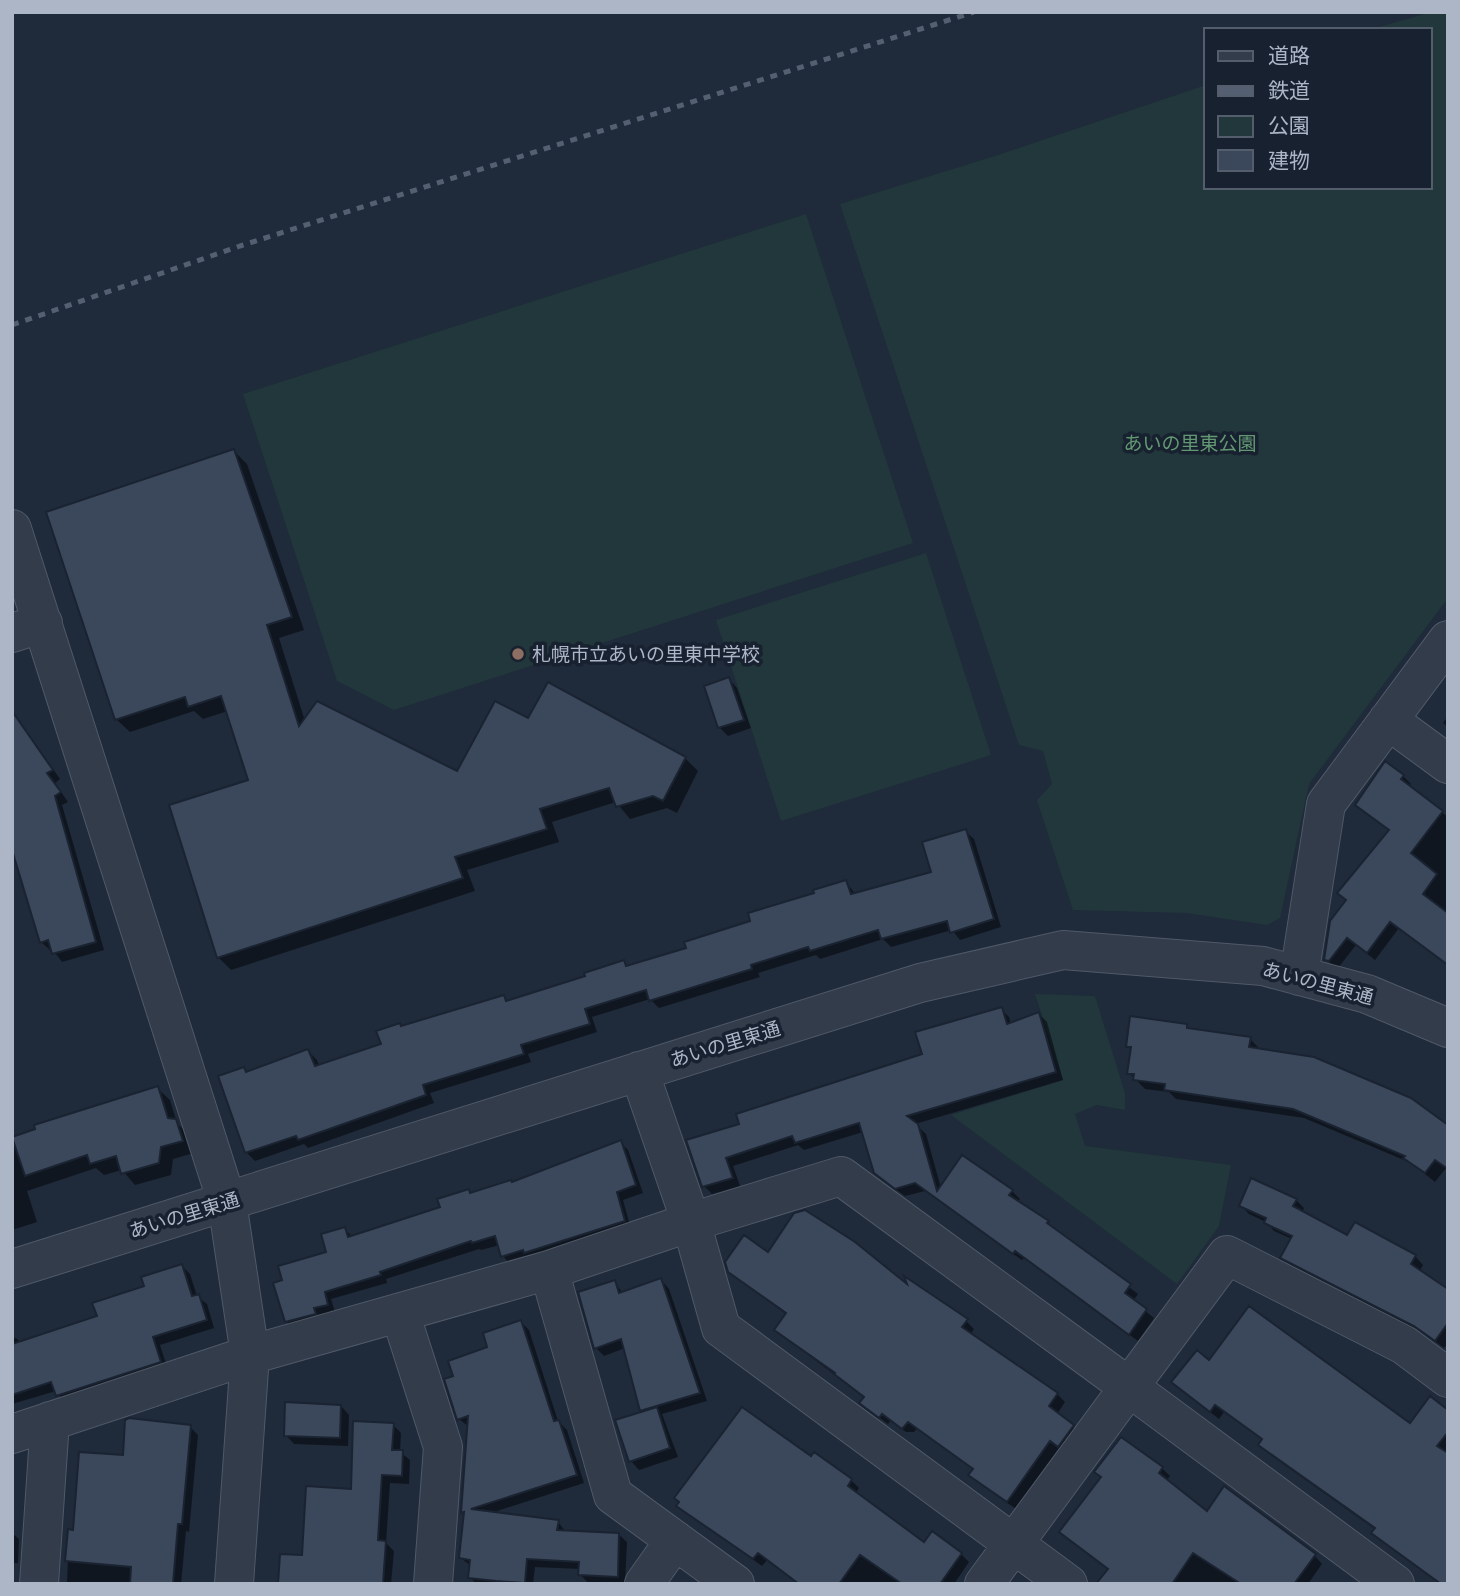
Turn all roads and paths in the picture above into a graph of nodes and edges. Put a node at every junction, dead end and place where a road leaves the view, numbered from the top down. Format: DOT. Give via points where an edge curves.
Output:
graph roads {
  1 [pos="12,529"];
  2 [pos="28,628"];
  3 [pos="1448,640"];
  4 [pos="1388,720"];
  5 [pos="1448,764"];
  6 [pos="1298,976"];
  7 [pos="1448,1028"];
  8 [pos="639,1071"];
  9 [pos="227,1202"];
  10 [pos="691,1222"];
  11 [pos="12,1269"];
  12 [pos="549,1270"];
  13 [pos="400,1313"];
  14 [pos="250,1355"];
  15 [pos="1448,1378"];
  16 [pos="1129,1387"];
  17 [pos="50,1421"];
  18 [pos="12,1434"];
  19 [pos="675,1540"];
  20 [pos="1013,1544"];
  21 [pos="38,1584"];
  22 [pos="234,1584"];
  23 [pos="433,1584"];
  24 [pos="644,1584"];
  25 [pos="735,1584"];
  26 [pos="984,1584"];
  27 [pos="1068,1584"];
  28 [pos="1395,1584"];
  1 -- 2 [label="street"];
  2 -- 9 [label="street"];
  3 -- 4 [label="street"];
  4 -- 5 [label="street"];
  4 -- 6 [label="street" via="1326,804"];
  6 -- 7 [label="street, あいの里東通" via="1367,994"];
  6 -- 8 [label="street, あいの里東通" via="1263,966 1063,950 919,983"];
  8 -- 9 [label="street, あいの里東通"];
  8 -- 10 [label="street"];
  9 -- 11 [label="street, あいの里東通"];
  9 -- 14 [label="street"];
  10 -- 12 [label="street"];
  10 -- 16 [label="street" via="841,1176"];
  10 -- 20 [label="street" via="720,1328"];
  12 -- 13 [label="street"];
  12 -- 19 [label="street" via="613,1495"];
  13 -- 14 [label="street"];
  13 -- 23 [label="street" via="443,1447"];
  14 -- 17 [label="street"];
  14 -- 22 [label="street"];
  15 -- 16 [label="street" via="1404,1345 1227,1255"];
  16 -- 20 [label="street"];
  16 -- 28 [label="street"];
  17 -- 18 [label="street"];
  17 -- 21 [label="street"];
  19 -- 24 [label="street"];
  19 -- 25 [label="street"];
  20 -- 26 [label="street"];
  20 -- 27 [label="street"];
}
